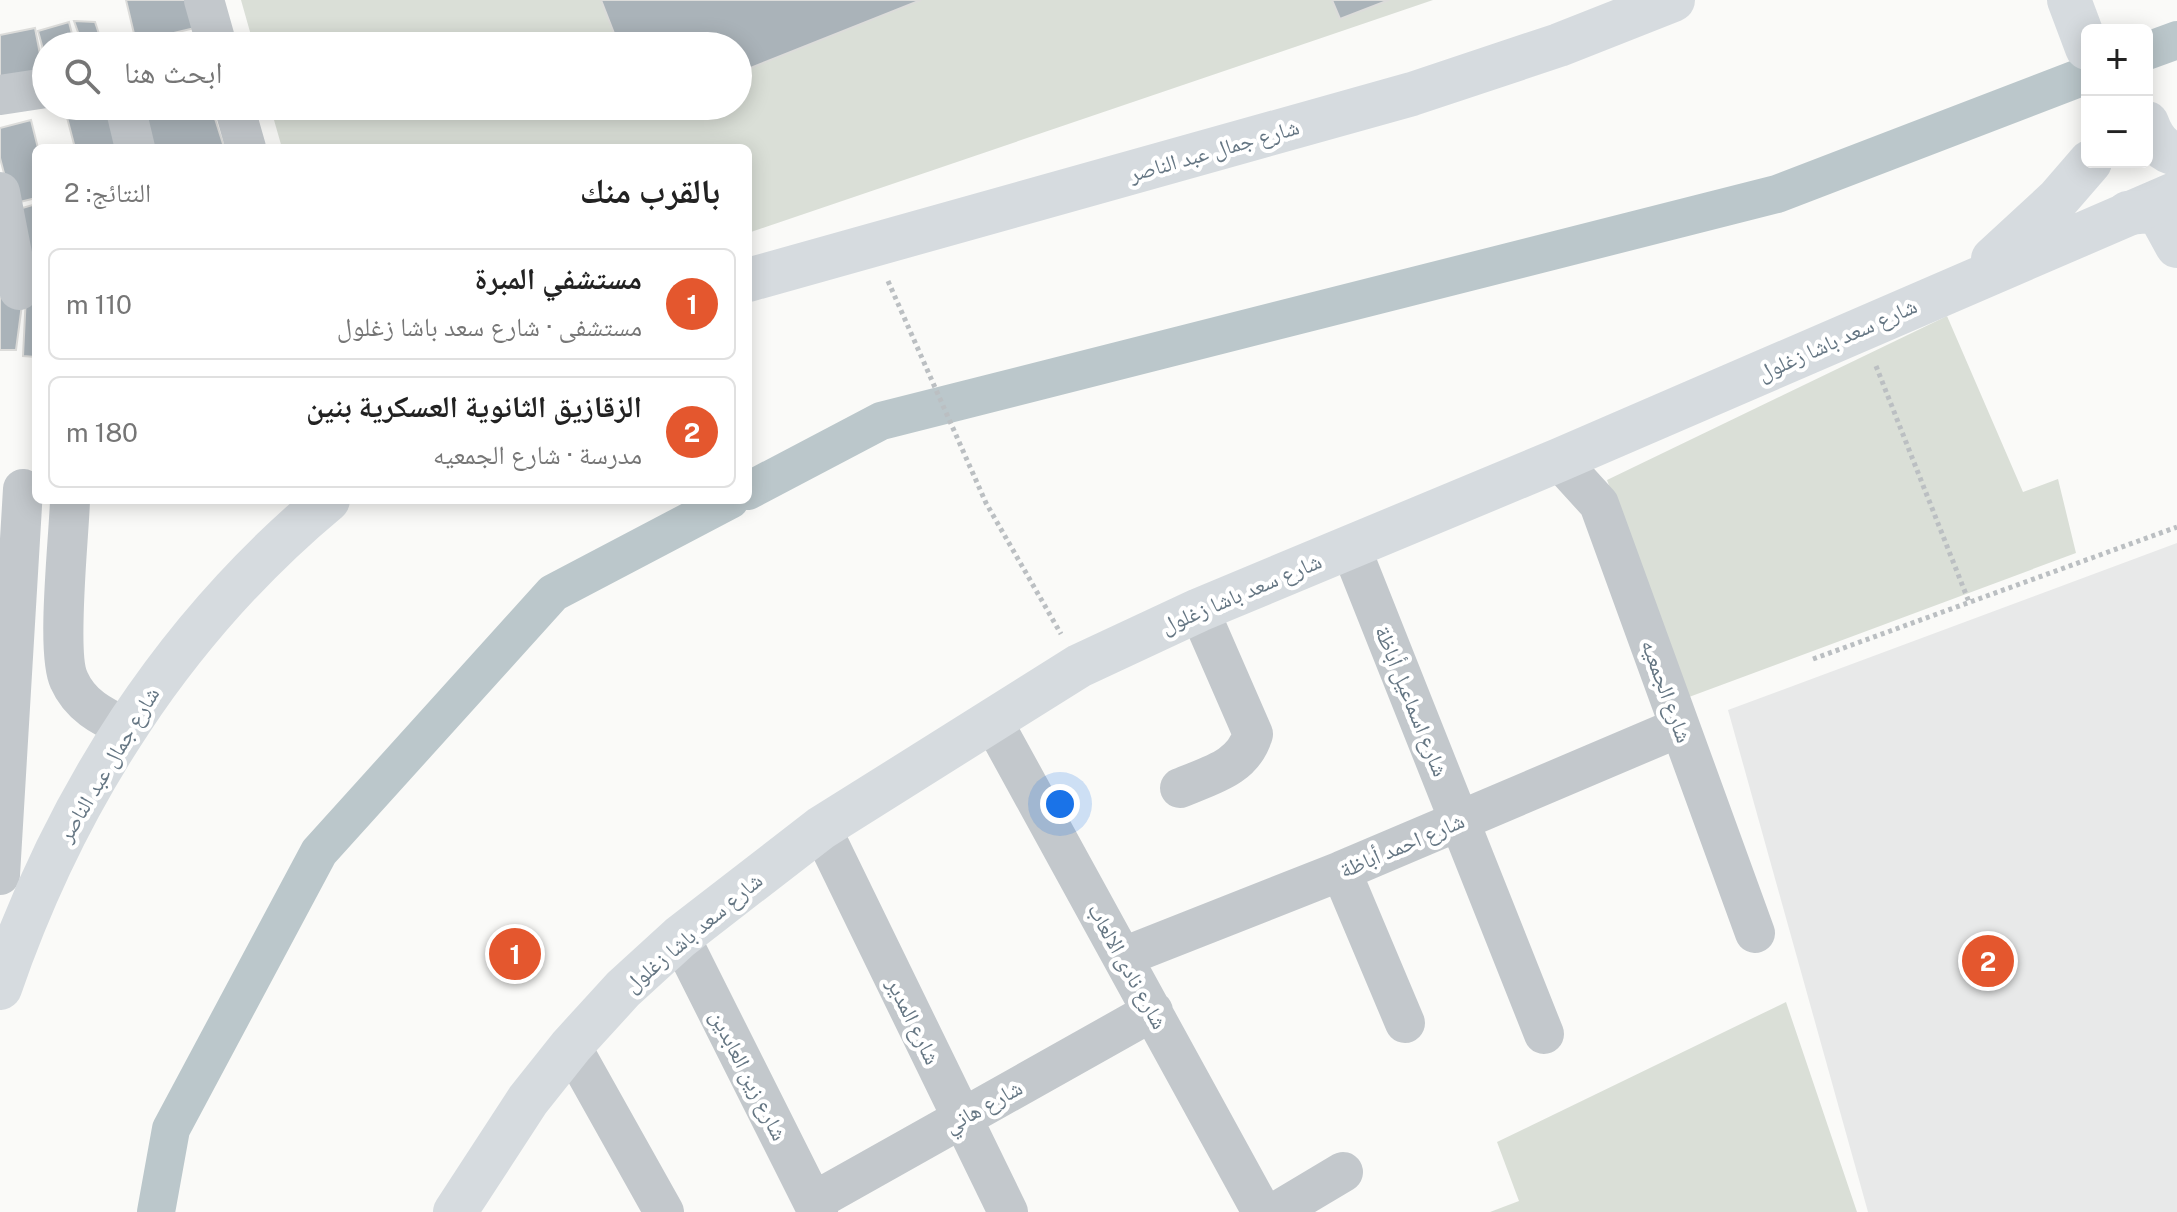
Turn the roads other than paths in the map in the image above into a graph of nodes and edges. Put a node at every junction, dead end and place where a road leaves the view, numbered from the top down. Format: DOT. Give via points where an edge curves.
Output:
graph roads {
  1 [pos="204,0"];
  2 [pos="1673,0"];
  3 [pos="2069,0"];
  4 [pos="2101,0"];
  5 [pos="2111,24"];
  6 [pos="213,32"];
  7 [pos="2081,32"];
  8 [pos="32,90"];
  9 [pos="0,95"];
  10 [pos="128,120"];
  11 [pos="238,120"];
  12 [pos="2153,134"];
  13 [pos="134,144"];
  14 [pos="245,144"];
  15 [pos="2177,154"];
  16 [pos="2085,168"];
  17 [pos="0,192"];
  18 [pos="2177,193"];
  19 [pos="2128,213"];
  20 [pos="2177,246"];
  21 [pos="752,279"];
  22 [pos="1971,280"];
  23 [pos="18,290"];
  24 [pos="1559,460"];
  25 [pos="20,489"];
  26 [pos="70,504"];
  27 [pos="324,504"];
  28 [pos="1350,546"];
  29 [pos="1199,610"];
  30 [pos="992,720"];
  31 [pos="125,727"];
  32 [pos="1680,727"];
  33 [pos="1180,788"];
  34 [pos="1460,820"];
  35 [pos="821,828"];
  36 [pos="1341,871"];
  37 [pos="0,875"];
  38 [pos="1755,933"];
  39 [pos="680,937"];
  40 [pos="1123,957"];
  41 [pos="0,988"];
  42 [pos="1153,1011"];
  43 [pos="1405,1023"];
  44 [pos="1544,1034"];
  45 [pos="571,1046"];
  46 [pos="961,1118"];
  47 [pos="1343,1172"];
  48 [pos="815,1207"];
  49 [pos="455,1212"];
  50 [pos="664,1212"];
  51 [pos="1008,1212"];
  52 [pos="1262,1212"];
  53 [pos="1276,1212"];
  1 -- 6 [label="street"];
  2 -- 21 [label="main road, شارع جمال عبد الناصر" via="1412,94"];
  3 -- 7 [label="main road"];
  4 -- 5 [label="main road"];
  8 -- 9 [label="street"];
  10 -- 13 [label="street"];
  11 -- 14 [label="street"];
  12 -- 15 [label="main road" via="2168,152"];
  16 -- 22 [label="main road"];
  17 -- 23 [label="street"];
  18 -- 19 [label="main road, شارع سعد باشا زغلول"];
  19 -- 20 [label="main road" via="2160,215"];
  19 -- 22 [label="main road, شارع سعد باشا زغلول"];
  22 -- 24 [label="main road, شارع سعد باشا زغلول"];
  24 -- 28 [label="main road, شارع سعد باشا زغلول"];
  24 -- 32 [label="street, شارع الجمعيه" via="1599,504"];
  25 -- 37 [label="street"];
  26 -- 31 [label="street" via="63,663 76,694 88,707"];
  27 -- 31 [label="main road, شارع جمال عبد الناصر" via="230,593"];
  28 -- 29 [label="main road, شارع سعد باشا زغلول"];
  28 -- 34 [label="street, شارع اسماعيل أباظة"];
  29 -- 30 [label="main road, شارع سعد باشا زغلول" via="1079,666"];
  29 -- 33 [label="street" via="1253,734 1237,763"];
  30 -- 35 [label="main road, شارع سعد باشا زغلول"];
  30 -- 40 [label="street, شارع نادى الالعاب"];
  31 -- 41 [label="main road, شارع جمال عبد الناصر" via="49,864"];
  32 -- 34 [label="street, شارع احمد أباظة"];
  32 -- 38 [label="street, شارع الجمعيه"];
  34 -- 36 [label="street, شارع احمد أباظة"];
  34 -- 44 [label="street, شارع اسماعيل أباظة"];
  35 -- 39 [label="main road, شارع سعد باشا زغلول"];
  35 -- 46 [label="street, شارع المدير"];
  36 -- 40 [label="street, شارع احمد أباظة"];
  36 -- 43 [label="street"];
  39 -- 45 [label="main road, شارع سعد باشا زغلول"];
  39 -- 48 [label="street, شارع زين العابدين"];
  40 -- 42 [label="street, شارع نادى الالعاب"];
  42 -- 46 [label="street, شارع هاني"];
  42 -- 52 [label="street, شارع نادى الالعاب"];
  45 -- 49 [label="main road, شارع سعد باشا زغلول" via="528,1100"];
  45 -- 50 [label="street"];
  46 -- 48 [label="street, شارع هاني"];
  46 -- 51 [label="street, شارع المدير"];
  47 -- 53 [label="street"];
}
